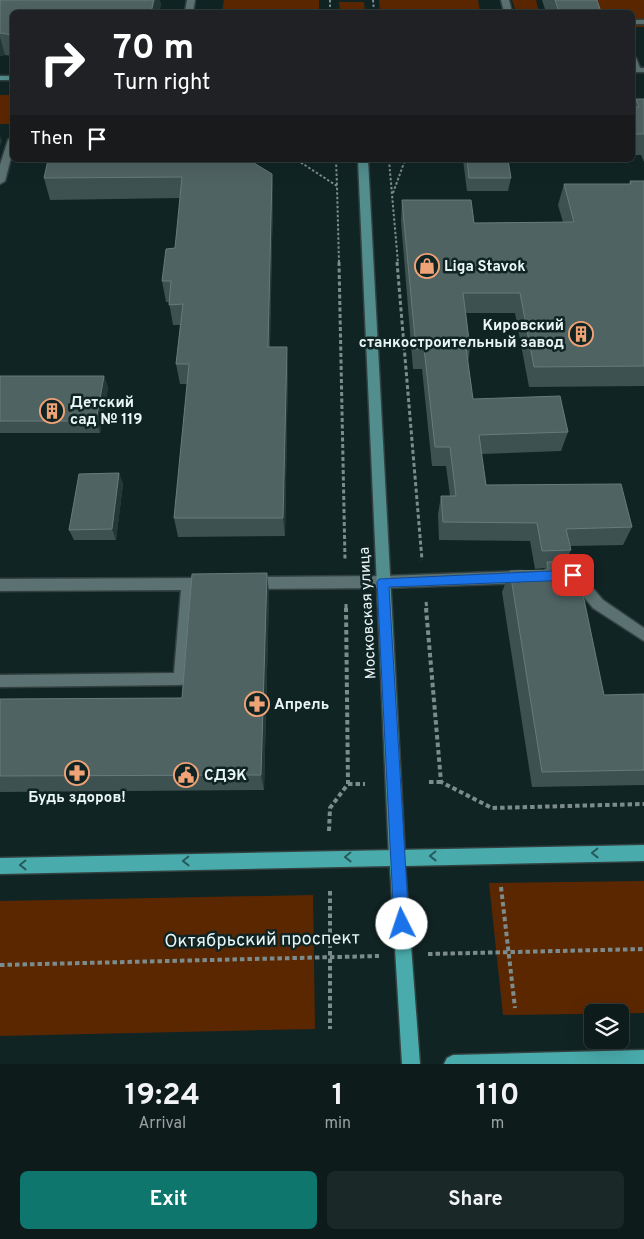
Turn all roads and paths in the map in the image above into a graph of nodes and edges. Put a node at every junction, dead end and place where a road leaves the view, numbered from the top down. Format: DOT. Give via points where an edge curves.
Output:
graph roads {
  1 [pos="10,147"];
  2 [pos="300,162"];
  3 [pos="336,162"];
  4 [pos="363,162"];
  5 [pos="389,162"];
  6 [pos="404,162"];
  7 [pos="0,181"];
  8 [pos="338,186"];
  9 [pos="392,196"];
  10 [pos="553,576"];
  11 [pos="533,577"];
  12 [pos="424,581"];
  13 [pos="383,582"];
  14 [pos="237,583"];
  15 [pos="346,583"];
  16 [pos="188,584"];
  17 [pos="217,584"];
  18 [pos="0,585"];
  19 [pos="644,635"];
  20 [pos="0,681"];
  21 [pos="429,782"];
  22 [pos="441,782"];
  23 [pos="348,784"];
  24 [pos="366,784"];
  25 [pos="644,804"];
  26 [pos="329,831"];
  27 [pos="644,852"];
  28 [pos="397,857"];
  29 [pos="0,866"];
  30 [pos="501,887"];
  31 [pos="330,891"];
  32 [pos="644,949"];
  33 [pos="509,952"];
  34 [pos="404,955"];
  35 [pos="330,957"];
  36 [pos="0,965"];
  37 [pos="515,1008"];
  38 [pos="330,1029"];
  39 [pos="644,1059"];
  40 [pos="410,1064"];
  41 [pos="453,1064"];
  1 -- 7 [label="street"];
  2 -- 8 [label="path"];
  3 -- 8 [label="path"];
  4 -- 13 [label="main road, Московская улица"];
  5 -- 9 [label="path"];
  6 -- 9 [label="path"];
  8 -- 15 [label="path"];
  9 -- 12 [label="path"];
  10 -- 19 [label="street" via="573,575 598,604"];
  11 -- 12 [label="street"];
  12 -- 13 [label="street"];
  12 -- 22 [label="path"];
  13 -- 15 [label="street"];
  13 -- 28 [label="main road, Московская улица"];
  14 -- 15 [label="street"];
  15 -- 23 [label="path"];
  16 -- 17 [label="street"];
  16 -- 18 [label="street"];
  16 -- 20 [label="street" via="180,680"];
  21 -- 22 [label="path"];
  22 -- 25 [label="path" via="492,808"];
  23 -- 24 [label="path"];
  23 -- 26 [label="path" via="330,808"];
  27 -- 28 [label="main road, one-way"];
  28 -- 29 [label="main road, one-way"];
  28 -- 34 [label="main road, Московская улица"];
  30 -- 33 [label="path"];
  31 -- 35 [label="path"];
  32 -- 33 [label="path, Октябрьский проспект"];
  33 -- 34 [label="path, Октябрьский проспект"];
  33 -- 37 [label="path"];
  34 -- 35 [label="path, Октябрьский проспект"];
  34 -- 40 [label="main road, Московская улица"];
  35 -- 36 [label="path, Октябрьский проспект"];
  35 -- 38 [label="path"];
  39 -- 41 [label="main road"];
}
